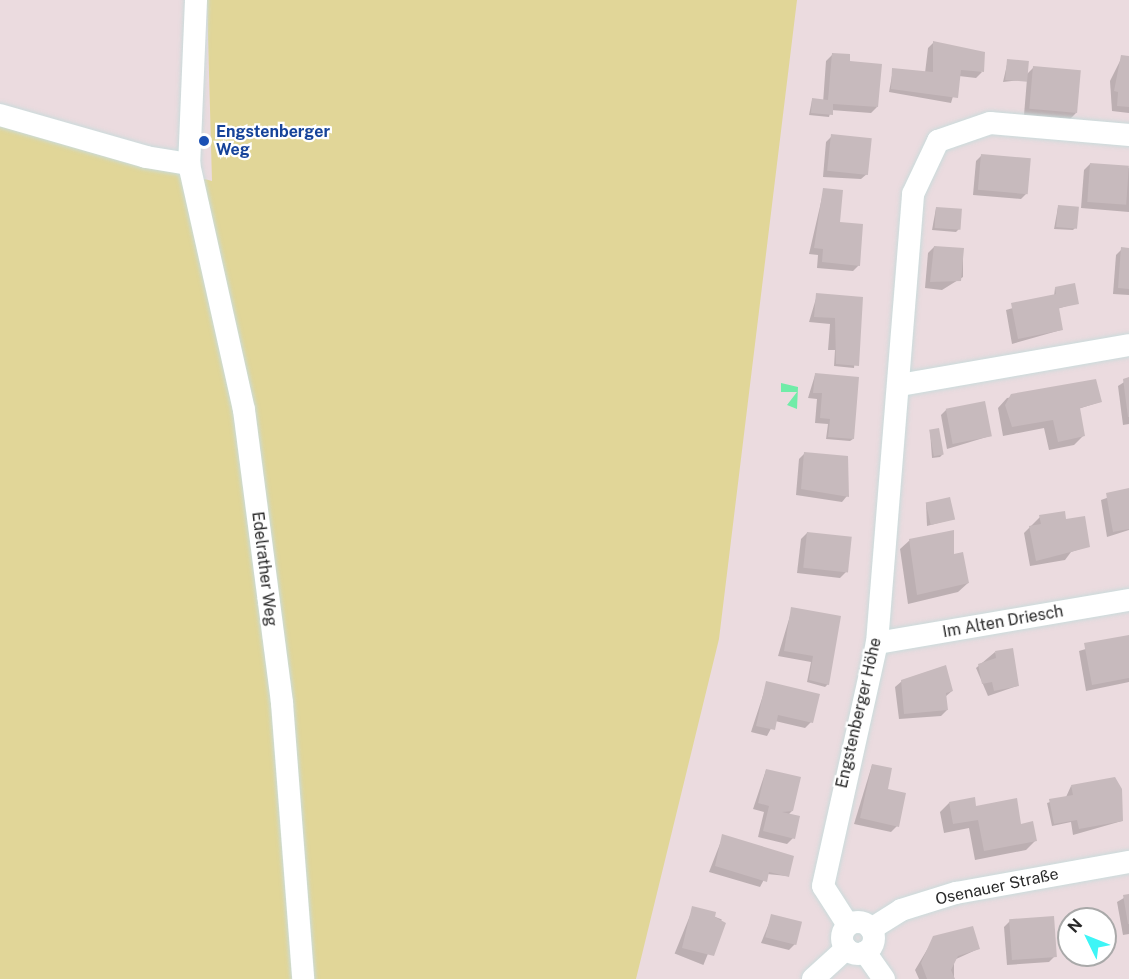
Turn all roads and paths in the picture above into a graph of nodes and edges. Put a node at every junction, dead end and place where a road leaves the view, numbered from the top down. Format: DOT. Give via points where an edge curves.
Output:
graph roads {
  1 [pos="196,0"];
  2 [pos="0,115"];
  3 [pos="1129,135"];
  4 [pos="189,164"];
  5 [pos="1129,345"];
  6 [pos="900,385"];
  7 [pos="1129,600"];
  8 [pos="877,643"];
  9 [pos="1129,862"];
  10 [pos="848,925"];
  11 [pos="871,929"];
  12 [pos="856,950"];
  13 [pos="303,979"];
  14 [pos="813,979"];
  15 [pos="884,979"];
  1 -- 4 [label="street, Edelrather Weg"];
  2 -- 4 [label="street" via="146,157"];
  3 -- 6 [label="street, Engstenberger Höhe" via="990,123 938,141 913,194"];
  4 -- 13 [label="street, Edelrather Weg" via="244,410 282,703"];
  5 -- 6 [label="street"];
  6 -- 8 [label="street, Engstenberger Höhe"];
  7 -- 8 [label="street, Im Alten Driesch"];
  8 -- 10 [label="street, Engstenberger Höhe" via="823,886"];
  9 -- 11 [label="street, Osenauer Straße" via="956,893 901,910"];
  10 -- 11 [label="street" via="863,922"];
  10 -- 12 [label="street" via="842,936"];
  11 -- 12 [label="street" via="873,942"];
  12 -- 14 [label="street"];
  12 -- 15 [label="street"];
}
